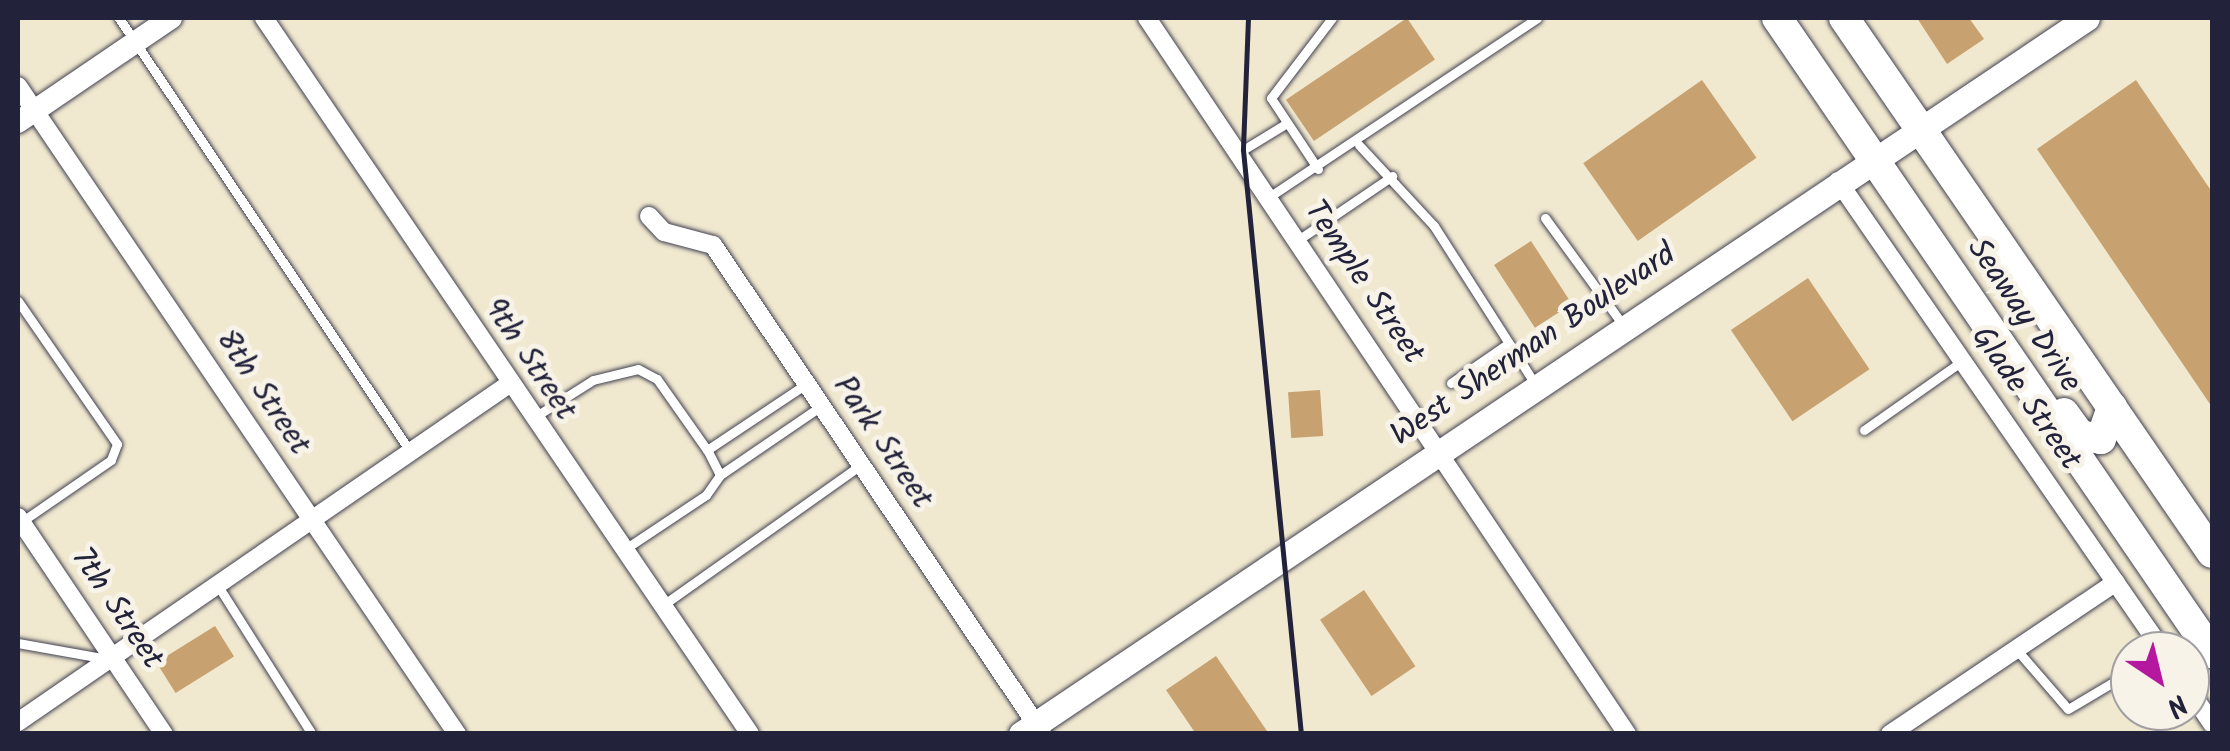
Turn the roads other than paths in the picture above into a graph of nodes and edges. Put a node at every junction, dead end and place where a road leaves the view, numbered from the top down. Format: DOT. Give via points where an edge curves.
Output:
graph roads {
  1 [pos="119,18"];
  2 [pos="171,18"];
  3 [pos="264,18"];
  4 [pos="1147,18"];
  5 [pos="1332,18"];
  6 [pos="1537,18"];
  7 [pos="1778,18"];
  8 [pos="1828,18"];
  9 [pos="1844,18"];
  10 [pos="2084,18"];
  11 [pos="136,42"];
  12 [pos="18,86"];
  13 [pos="1898,95"];
  14 [pos="26,116"];
  15 [pos="1288,123"];
  16 [pos="1922,128"];
  17 [pos="1359,145"];
  18 [pos="1238,153"];
  19 [pos="1878,167"];
  20 [pos="1318,170"];
  21 [pos="1392,176"];
  22 [pos="1838,181"];
  23 [pos="1269,197"];
  24 [pos="649,216"];
  25 [pos="1545,218"];
  26 [pos="1298,240"];
  27 [pos="18,300"];
  28 [pos="1623,324"];
  29 [pos="1508,343"];
  30 [pos="1962,361"];
  31 [pos="1451,383"];
  32 [pos="509,384"];
  33 [pos="806,384"];
  34 [pos="1535,384"];
  35 [pos="821,406"];
  36 [pos="2112,407"];
  37 [pos="532,418"];
  38 [pos="1864,430"];
  39 [pos="1440,448"];
  40 [pos="707,450"];
  41 [pos="412,453"];
  42 [pos="861,465"];
  43 [pos="720,475"];
  44 [pos="19,520"];
  45 [pos="314,522"];
  46 [pos="622,551"];
  47 [pos="2212,553"];
  48 [pos="2116,582"];
  49 [pos="218,586"];
  50 [pos="661,607"];
  51 [pos="2148,631"];
  52 [pos="18,643"];
  53 [pos="2016,649"];
  54 [pos="2212,653"];
  55 [pos="112,656"];
  56 [pos="2110,684"];
  57 [pos="18,722"];
  58 [pos="1033,730"];
  59 [pos="1903,730"];
  60 [pos="164,734"];
  61 [pos="312,734"];
  62 [pos="457,734"];
  63 [pos="750,734"];
  64 [pos="1627,734"];
  1 -- 11 [label="lane"];
  2 -- 11 [label="street"];
  3 -- 32 [label="street, 9th Street"];
  4 -- 18 [label="street, Temple Street"];
  5 -- 15 [label="lane" via="1271,98"];
  6 -- 17 [label="lane"];
  7 -- 19 [label="highway, Seaway Drive"];
  8 -- 13 [label="highway" via="1870,76"];
  9 -- 13 [label="highway, Seaway Drive"];
  10 -- 16 [label="main road, West Sherman Boulevard"];
  11 -- 14 [label="street"];
  11 -- 41 [label="lane"];
  12 -- 14 [label="street, 8th Street"];
  13 -- 16 [label="highway, Seaway Drive"];
  14 -- 45 [label="street, 8th Street"];
  15 -- 18 [label="lane"];
  15 -- 20 [label="lane"];
  16 -- 19 [label="main road, West Sherman Boulevard"];
  16 -- 36 [label="highway, Seaway Drive"];
  17 -- 20 [label="lane"];
  17 -- 21 [label="lane"];
  18 -- 23 [label="street, Temple Street"];
  19 -- 22 [label="main road, West Sherman Boulevard"];
  19 -- 36 [label="highway" via="1917,200 2080,435 2110,434"];
  19 -- 54 [label="highway, Seaway Drive"];
  20 -- 23 [label="lane"];
  21 -- 26 [label="lane"];
  21 -- 29 [label="lane"];
  22 -- 28 [label="main road, West Sherman Boulevard"];
  22 -- 30 [label="street, Glade Street"];
  23 -- 26 [label="street, Temple Street"];
  24 -- 33 [label="street, Park Street" via="664,232 713,246"];
  25 -- 28 [label="lane"];
  26 -- 39 [label="street, Temple Street"];
  27 -- 44 [label="lane" via="117,444 111,460"];
  28 -- 34 [label="main road, West Sherman Boulevard"];
  29 -- 31 [label="lane"];
  29 -- 34 [label="lane"];
  30 -- 38 [label="lane"];
  30 -- 48 [label="street, Glade Street"];
  32 -- 37 [label="street, 9th Street"];
  32 -- 41 [label="street"];
  33 -- 35 [label="street, Park Street"];
  33 -- 40 [label="lane"];
  34 -- 39 [label="main road, West Sherman Boulevard"];
  35 -- 42 [label="street, Park Street"];
  35 -- 43 [label="lane"];
  36 -- 47 [label="highway, Seaway Drive"];
  37 -- 40 [label="lane" via="581,385 638,369 657,379"];
  37 -- 46 [label="street, 9th Street"];
  39 -- 58 [label="main road, West Sherman Boulevard"];
  39 -- 64 [label="street, Temple Street"];
  40 -- 43 [label="lane"];
  41 -- 45 [label="street"];
  42 -- 50 [label="lane"];
  42 -- 58 [label="street, Park Street"];
  43 -- 46 [label="lane" via="706,495"];
  44 -- 55 [label="street, 7th Street"];
  45 -- 49 [label="street"];
  45 -- 62 [label="street, 8th Street"];
  46 -- 50 [label="street, 9th Street"];
  48 -- 51 [label="street, Glade Street"];
  48 -- 53 [label="street"];
  49 -- 55 [label="street"];
  49 -- 61 [label="lane"];
  50 -- 63 [label="street, 9th Street"];
  52 -- 55 [label="lane" via="78,660"];
  53 -- 56 [label="lane" via="2068,708"];
  53 -- 59 [label="street"];
  55 -- 57 [label="street"];
  55 -- 60 [label="street, 7th Street"];
}
